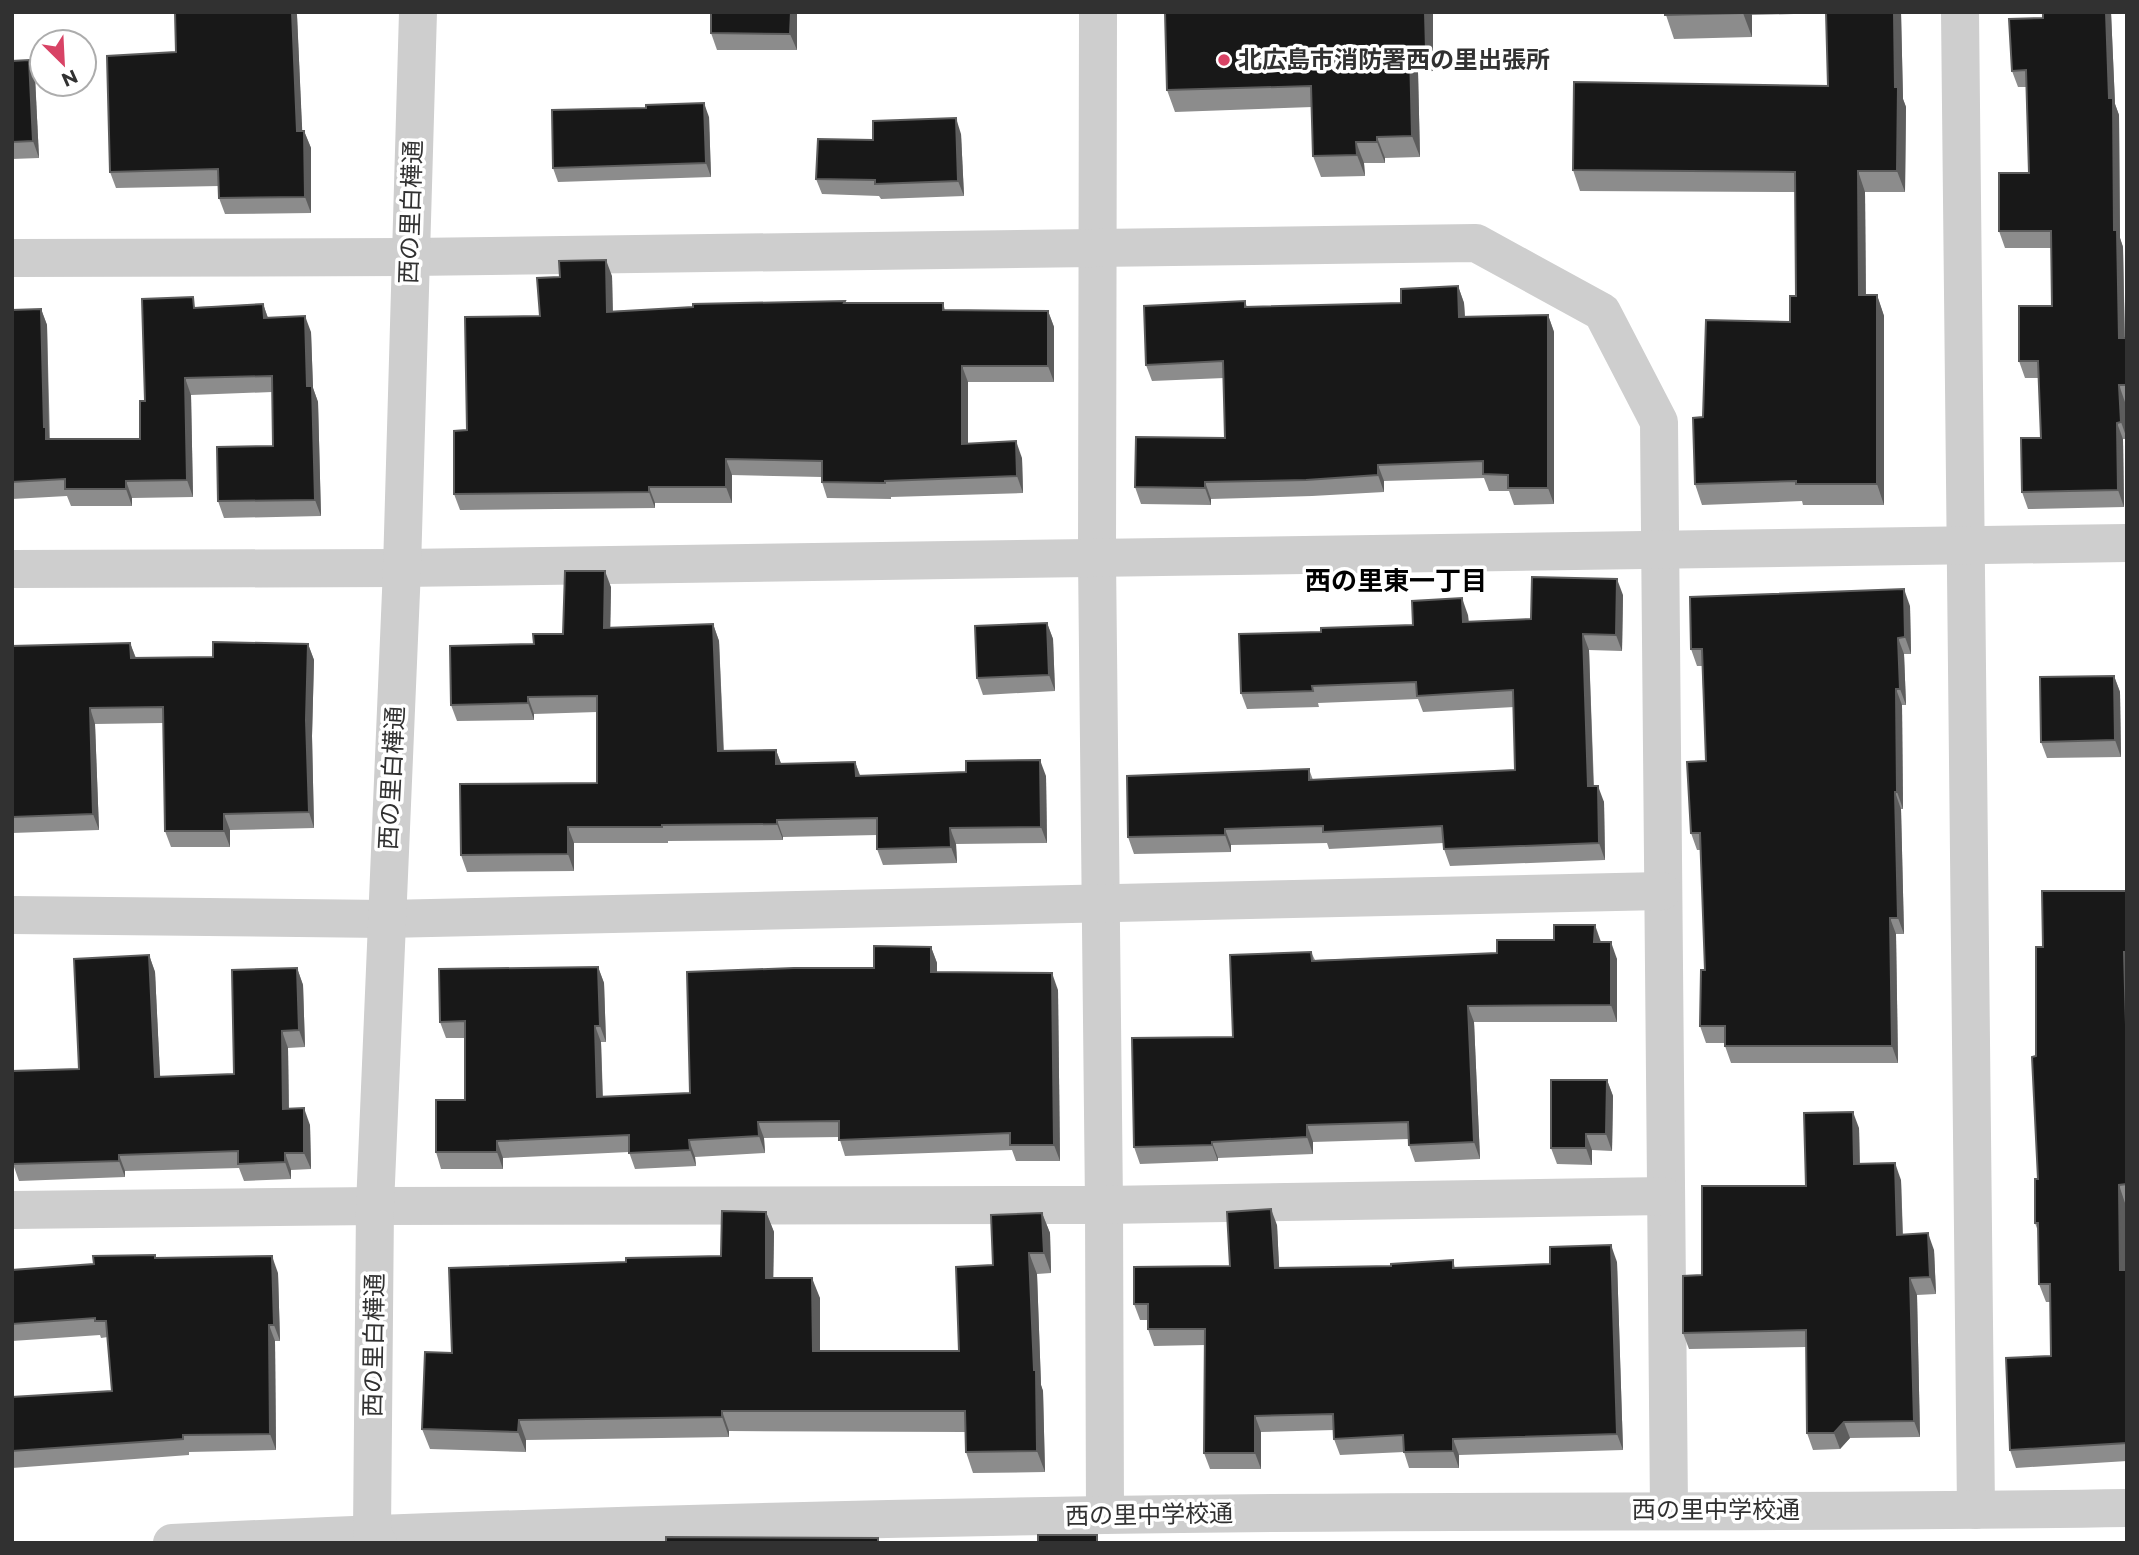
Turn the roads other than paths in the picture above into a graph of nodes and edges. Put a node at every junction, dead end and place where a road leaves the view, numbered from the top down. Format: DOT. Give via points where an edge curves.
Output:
graph roads {
  1 [pos="418,12"];
  2 [pos="1098,12"];
  3 [pos="1960,12"];
  4 [pos="1098,249"];
  5 [pos="410,257"];
  6 [pos="12,258"];
  7 [pos="2127,542"];
  8 [pos="1965,543"];
  9 [pos="1660,551"];
  10 [pos="1097,558"];
  11 [pos="402,568"];
  12 [pos="12,569"];
  13 [pos="1662,891"];
  14 [pos="1101,905"];
  15 [pos="12,915"];
  16 [pos="386,919"];
  17 [pos="1664,1196"];
  18 [pos="1104,1205"];
  19 [pos="375,1206"];
  20 [pos="12,1210"];
  21 [pos="2127,1508"];
  22 [pos="1669,1510"];
  23 [pos="1976,1510"];
  24 [pos="1105,1515"];
  25 [pos="1489,1527"];
  26 [pos="375,1538"];
  27 [pos="172,1543"];
  1 -- 5 [label="street, 西の里白樺通"];
  2 -- 4 [label="street"];
  3 -- 8 [label="street"];
  4 -- 5 [label="street"];
  4 -- 9 [label="street" via="1476,243 1602,312 1659,422"];
  4 -- 10 [label="street"];
  5 -- 6 [label="street"];
  5 -- 11 [label="street, 西の里白樺通"];
  7 -- 8 [label="street"];
  8 -- 9 [label="street"];
  8 -- 23 [label="street"];
  9 -- 10 [label="street"];
  9 -- 13 [label="street"];
  10 -- 11 [label="street"];
  10 -- 14 [label="street"];
  11 -- 12 [label="street"];
  11 -- 16 [label="street, 西の里白樺通"];
  13 -- 14 [label="street"];
  13 -- 17 [label="street"];
  14 -- 16 [label="street"];
  14 -- 18 [label="street"];
  15 -- 16 [label="street"];
  16 -- 19 [label="street, 西の里白樺通"];
  17 -- 18 [label="street"];
  17 -- 22 [label="street"];
  18 -- 19 [label="street"];
  18 -- 24 [label="street"];
  19 -- 20 [label="street"];
  19 -- 26 [label="street, 西の里白樺通"];
  21 -- 23 [label="street, 西の里中学校通"];
  22 -- 23 [label="street, 西の里中学校通"];
  22 -- 25 [label="street, 西の里中学校通"];
  24 -- 25 [label="street, 西の里中学校通"];
  24 -- 26 [label="street, 西の里中学校通"];
  26 -- 27 [label="street, 西の里中学校通"];
}
